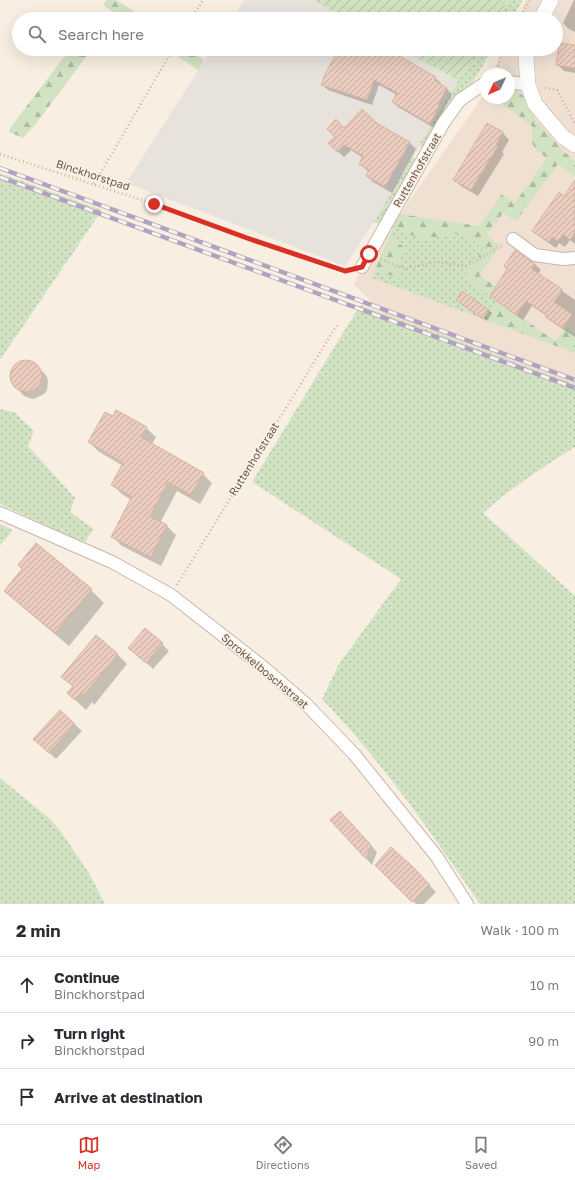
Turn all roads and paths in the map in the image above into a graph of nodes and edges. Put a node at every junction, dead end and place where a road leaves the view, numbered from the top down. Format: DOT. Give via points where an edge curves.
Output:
graph roads {
  1 [pos="203,0"];
  2 [pos="530,0"];
  3 [pos="551,0"];
  4 [pos="195,12"];
  5 [pos="523,12"];
  6 [pos="545,12"];
  7 [pos="169,56"];
  8 [pos="500,56"];
  9 [pos="527,56"];
  10 [pos="498,68"];
  11 [pos="515,83"];
  12 [pos="528,84"];
  13 [pos="479,87"];
  14 [pos="575,124"];
  15 [pos="575,145"];
  16 [pos="0,154"];
  17 [pos="94,184"];
  18 [pos="513,240"];
  19 [pos="369,254"];
  20 [pos="575,258"];
  21 [pos="362,267"];
  22 [pos="337,324"];
  23 [pos="0,513"];
  24 [pos="171,595"];
  25 [pos="467,904"];
  1 -- 4 [label="path"];
  2 -- 5 [label="path"];
  3 -- 6 [label="street"];
  7 -- 17 [label="path"];
  8 -- 10 [label="path"];
  9 -- 12 [label="street"];
  11 -- 12 [label="street"];
  12 -- 14 [label="path" via="557,90"];
  12 -- 15 [label="street" via="535,104 564,137"];
  13 -- 19 [label="street, Ruttenhofstraat" via="460,100 444,122"];
  16 -- 17 [label="path, Binckhorstpad"];
  17 -- 21 [label="path, Binckhorstpad" via="345,271"];
  18 -- 19 [label="path" via="467,266 436,262 404,269"];
  18 -- 20 [label="street" via="535,255"];
  19 -- 21 [label="street, Ruttenhofstraat"];
  22 -- 24 [label="path, Ruttenhofstraat"];
  23 -- 24 [label="street, Sprokkelboschstraat" via="112,562"];
  24 -- 25 [label="street, Sprokkelboschstraat" via="306,704 354,754 437,857"];
}
